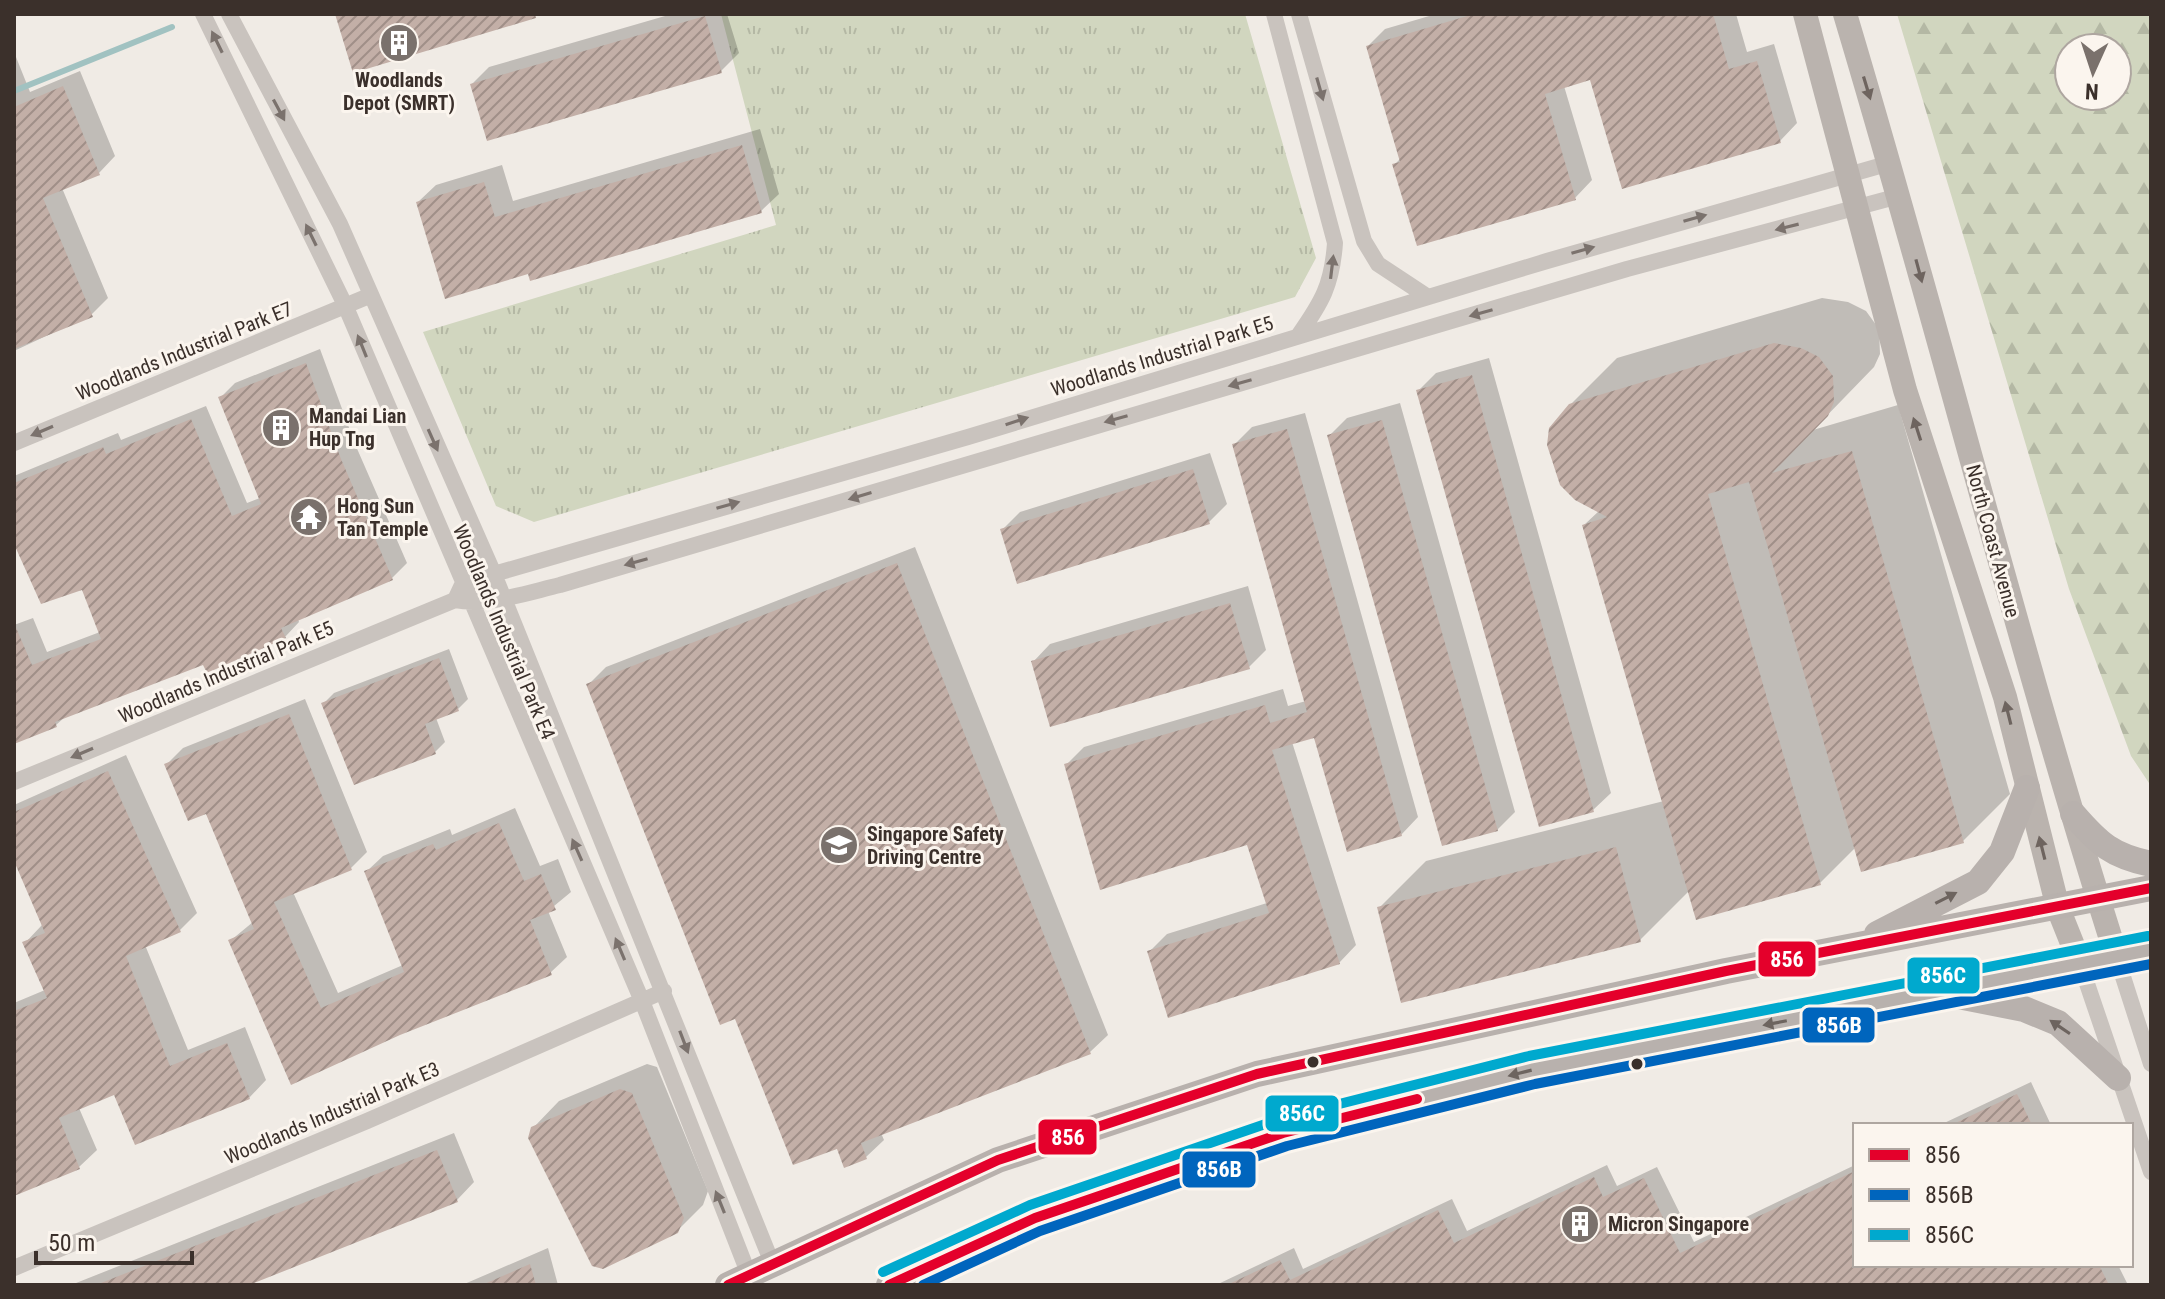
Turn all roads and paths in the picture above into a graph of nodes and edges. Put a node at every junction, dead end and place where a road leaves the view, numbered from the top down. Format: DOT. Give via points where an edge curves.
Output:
graph roads {
  1 [pos="203,14"];
  2 [pos="229,14"];
  3 [pos="1274,14"];
  4 [pos="1299,14"];
  5 [pos="1805,14"];
  6 [pos="1845,14"];
  7 [pos="1890,163"];
  8 [pos="1848,175"];
  9 [pos="1899,196"];
  10 [pos="1858,209"];
  11 [pos="369,296"];
  12 [pos="1428,297"];
  13 [pos="345,305"];
  14 [pos="1298,336"];
  15 [pos="406,377"];
  16 [pos="379,388"];
  17 [pos="14,443"];
  18 [pos="460,502"];
  19 [pos="432,513"];
  20 [pos="494,574"];
  21 [pos="462,596"];
  22 [pos="502,598"];
  23 [pos="526,657"];
  24 [pos="498,669"];
  25 [pos="14,782"];
  26 [pos="2027,788"];
  27 [pos="582,794"];
  28 [pos="557,804"];
  29 [pos="2073,814"];
  30 [pos="2151,864"];
  31 [pos="620,887"];
  32 [pos="2151,888"];
  33 [pos="597,896"];
  34 [pos="2098,899"];
  35 [pos="2058,908"];
  36 [pos="1852,947"];
  37 [pos="2151,950"];
  38 [pos="2116,955"];
  39 [pos="2080,963"];
  40 [pos="664,991"];
  41 [pos="1934,992"];
  42 [pos="642,1001"];
  43 [pos="2151,1064"];
  44 [pos="2118,1078"];
  45 [pos="2151,1172"];
  46 [pos="14,1268"];
  47 [pos="749,1274"];
  48 [pos="889,1285"];
  13 -- 1 [label="street, Woodlands Industrial Park E4, one-way"];
  2 -- 11 [label="street, Woodlands Industrial Park E4, one-way" via="340,224"];
  14 -- 3 [label="street, one-way" via="1322,303 1332,277 1335,243"];
  4 -- 12 [label="street, one-way" via="1364,241 1378,264"];
  5 -- 8 [label="main road"];
  6 -- 7 [label="main road, North Coast Avenue, one-way"];
  7 -- 8 [label="street, Woodlands Industrial Park E5"];
  7 -- 9 [label="main road, North Coast Avenue"];
  8 -- 10 [label="main road"];
  12 -- 8 [label="street, Woodlands Industrial Park E5, one-way"];
  9 -- 10 [label="street, Woodlands Industrial Park E5"];
  9 -- 29 [label="main road, North Coast Avenue, one-way" via="2024,656"];
  10 -- 22 [label="street, Woodlands Industrial Park E5, one-way" via="1627,269"];
  26 -- 10 [label="main road, North Coast Avenue, one-way" via="2005,697 1905,390"];
  11 -- 13 [label="street, Woodlands Industrial Park E7"];
  11 -- 15 [label="street, Woodlands Industrial Park E4"];
  12 -- 14 [label="street, Woodlands Industrial Park E5"];
  16 -- 13 [label="street, Woodlands Industrial Park E4, one-way"];
  13 -- 17 [label="street, Woodlands Industrial Park E7, one-way"];
  20 -- 14 [label="street, Woodlands Industrial Park E5, one-way"];
  15 -- 16 [label="street"];
  15 -- 18 [label="street, Woodlands Industrial Park E4, one-way"];
  16 -- 19 [label="street, Woodlands Industrial Park E4"];
  18 -- 19 [label="street"];
  18 -- 20 [label="street, Woodlands Industrial Park E4"];
  19 -- 21 [label="street, Woodlands Industrial Park E4"];
  20 -- 21 [label="street, Woodlands Industrial Park E5"];
  20 -- 22 [label="street, Woodlands Industrial Park E4"];
  21 -- 22 [label="street, Woodlands Industrial Park E5"];
  21 -- 24 [label="street, Woodlands Industrial Park E4"];
  21 -- 25 [label="street, Woodlands Industrial Park E5, one-way"];
  22 -- 23 [label="street, Woodlands Industrial Park E4"];
  23 -- 24 [label="street"];
  23 -- 27 [label="street, Woodlands Industrial Park E4"];
  24 -- 28 [label="street, Woodlands Industrial Park E4"];
  35 -- 26 [label="main road, North Coast Avenue, one-way"];
  36 -- 26 [label="main road, one-way" via="1978,882 2002,852"];
  27 -- 28 [label="street"];
  27 -- 31 [label="street, Woodlands Industrial Park E4"];
  33 -- 28 [label="street, Woodlands Industrial Park E4, one-way"];
  29 -- 30 [label="main road" via="2095,840 2123,858"];
  29 -- 34 [label="main road, North Coast Avenue"];
  31 -- 33 [label="street"];
  31 -- 40 [label="street, Woodlands Industrial Park E4"];
  32 -- 34 [label="main road"];
  42 -- 33 [label="street, Woodlands Industrial Park E4, one-way"];
  34 -- 35 [label="main road"];
  34 -- 38 [label="main road, North Coast Avenue"];
  35 -- 36 [label="main road"];
  35 -- 39 [label="main road, North Coast Avenue"];
  36 -- 47 [label="main road" via="1257,1074 998,1160"];
  37 -- 38 [label="main road"];
  38 -- 39 [label="main road"];
  38 -- 43 [label="street, North Coast Avenue"];
  39 -- 41 [label="main road"];
  39 -- 44 [label="street, North Coast Avenue"];
  40 -- 42 [label="street, Woodlands Industrial Park E3"];
  40 -- 47 [label="street, Woodlands Industrial Park E4, one-way"];
  44 -- 41 [label="main road, one-way" via="2058,1023 2024,1009"];
  41 -- 48 [label="main road, one-way" via="1532,1070 1283,1133 1035,1218"];
  42 -- 46 [label="street, Woodlands Industrial Park E3"];
  47 -- 42 [label="street, Woodlands Industrial Park E4, one-way"];
  44 -- 45 [label="street, North Coast Avenue"];
}
